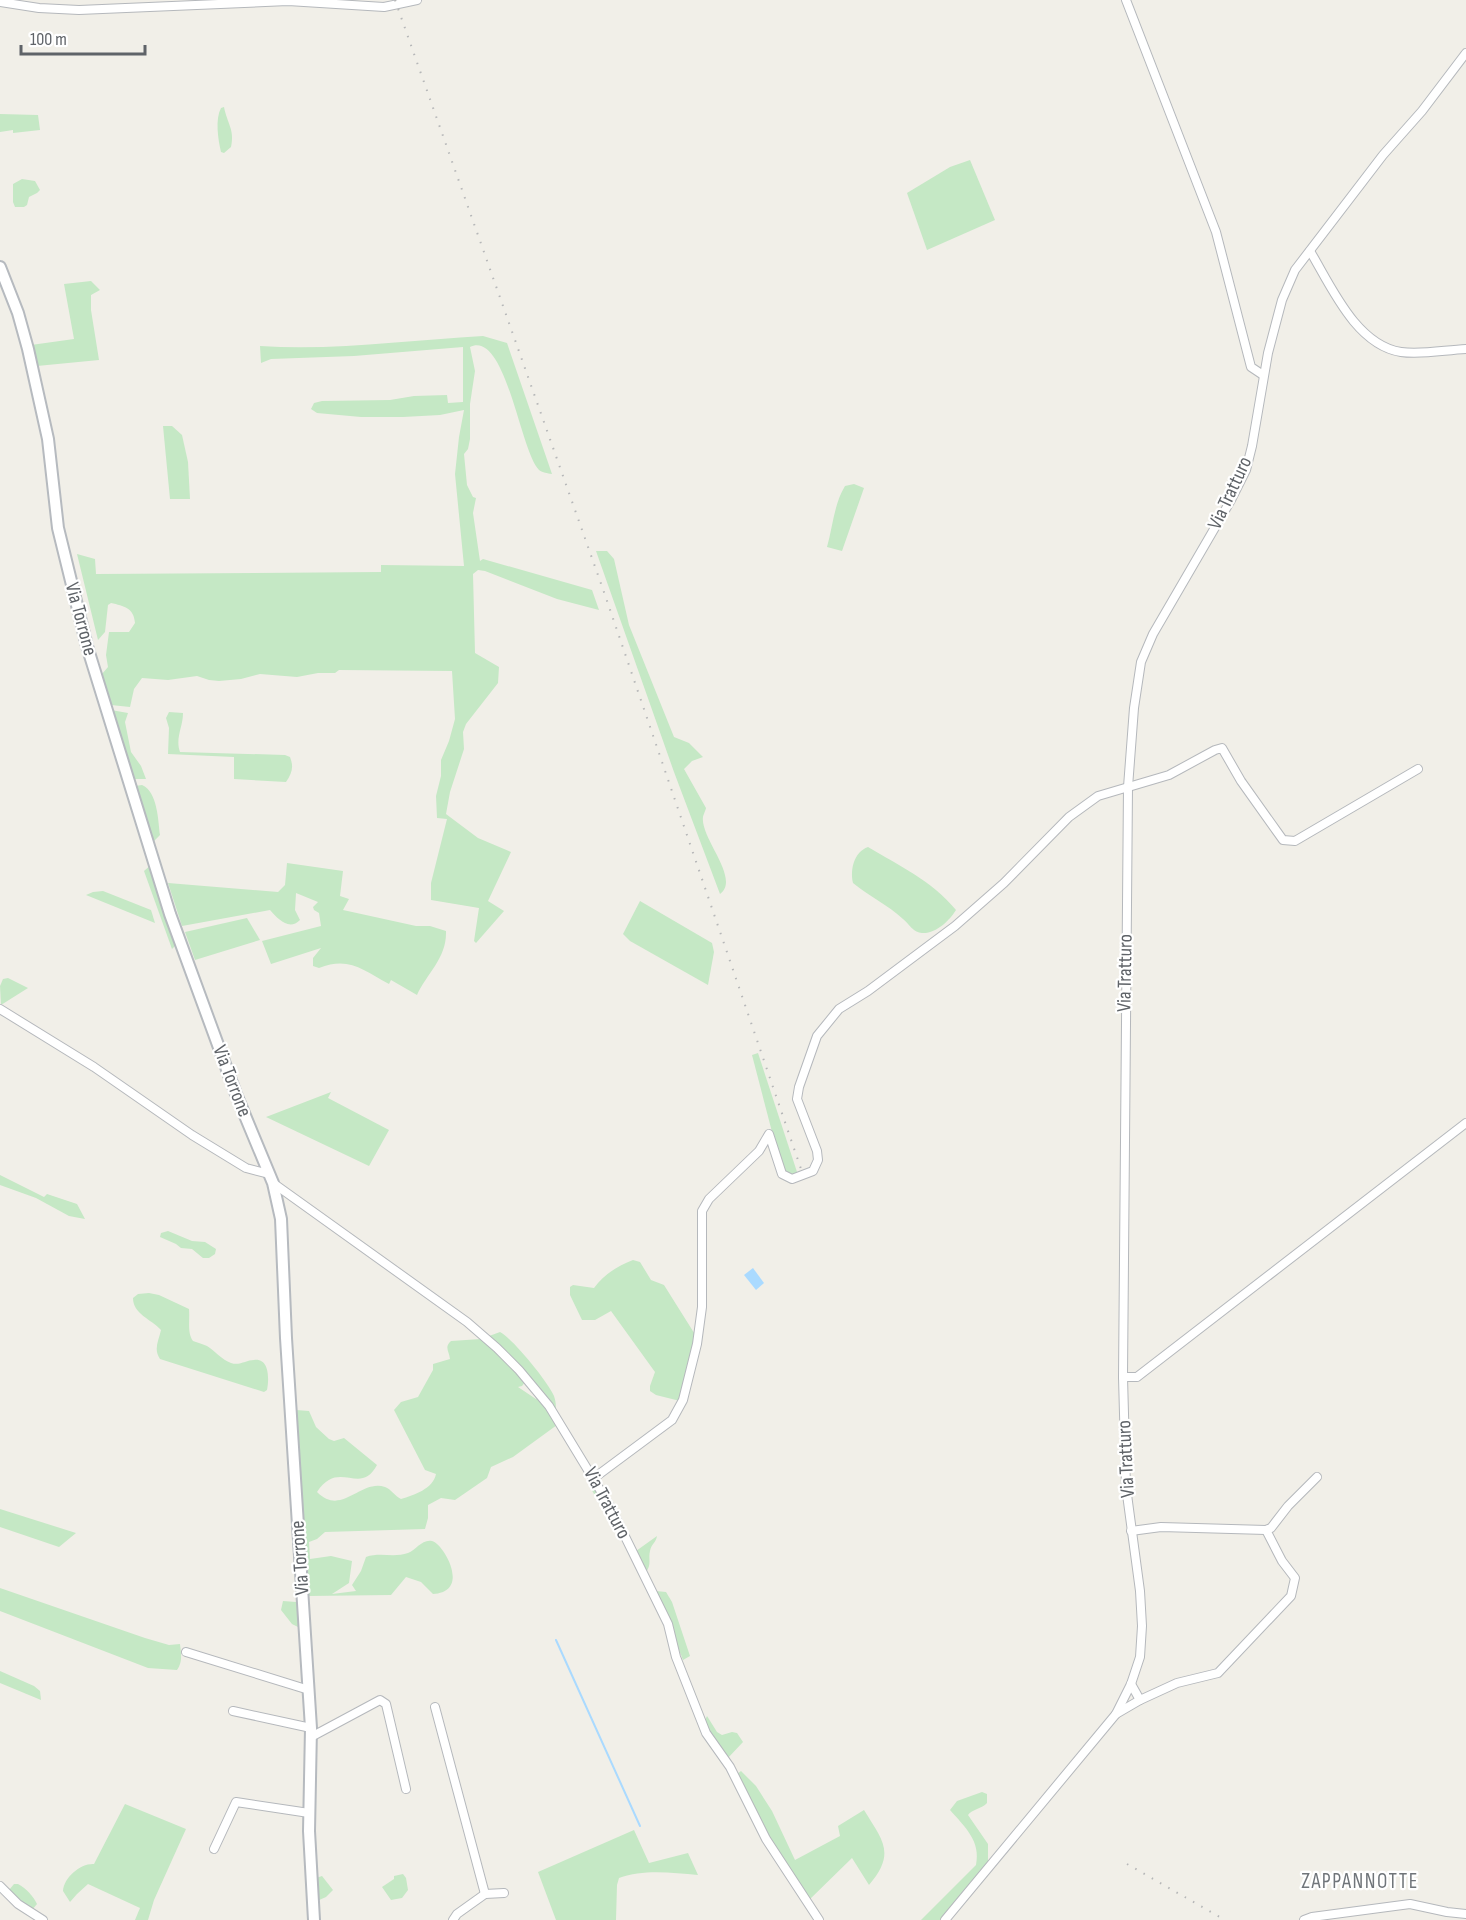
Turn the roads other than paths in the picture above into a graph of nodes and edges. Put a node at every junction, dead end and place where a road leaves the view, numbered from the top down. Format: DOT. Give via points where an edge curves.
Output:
graph roads {
  1 [pos="417,0"];
  2 [pos="1126,0"];
  3 [pos="0,2"];
  4 [pos="1466,52"];
  5 [pos="1310,251"];
  6 [pos="0,267"];
  7 [pos="1466,349"];
  8 [pos="1263,375"];
  9 [pos="1418,769"];
  10 [pos="1128,787"];
  11 [pos="0,1008"];
  12 [pos="1466,1123"];
  13 [pos="271,1178"];
  14 [pos="1123,1377"];
  15 [pos="1317,1477"];
  16 [pos="594,1478"];
  17 [pos="1266,1530"];
  18 [pos="1131,1531"];
  19 [pos="186,1652"];
  20 [pos="1131,1684"];
  21 [pos="309,1690"];
  22 [pos="1140,1700"];
  23 [pos="435,1707"];
  24 [pos="233,1711"];
  25 [pos="1116,1714"];
  26 [pos="311,1733"];
  27 [pos="406,1789"];
  28 [pos="309,1813"];
  29 [pos="214,1849"];
  30 [pos="0,1886"];
  31 [pos="504,1893"];
  32 [pos="484,1894"];
  33 [pos="1466,1914"];
  34 [pos="43,1920"];
  35 [pos="314,1920"];
  36 [pos="453,1920"];
  37 [pos="819,1920"];
  38 [pos="945,1920"];
  39 [pos="1304,1920"];
  1 -- 3 [label="street" via="384,7 288,1 79,10"];
  2 -- 8 [label="street" via="1215,232 1251,367"];
  4 -- 5 [label="street, Via Tratturo"];
  5 -- 7 [label="street" via="1350,317 1381,346 1401,352"];
  5 -- 8 [label="street, Via Tratturo" via="1295,270 1282,300"];
  6 -- 13 [label="main road, Via Torrone" via="28,349 48,439 58,528 90,655 171,914"];
  8 -- 10 [label="street, Via Tratturo" via="1246,470 1141,662"];
  9 -- 10 [label="street" via="1294,841 1283,840 1222,748 1169,775"];
  10 -- 14 [label="street, Via Tratturo"];
  10 -- 16 [label="street" via="1098,796 1069,817 1004,883 839,1009 817,1036 797,1099 817,1151 813,1171 792,1179 782,1174 769,1134 759,1151 709,1198 702,1211 702,1307 683,1400 672,1420"];
  11 -- 13 [label="street, Via Tratturo" via="94,1067 192,1136"];
  12 -- 14 [label="street" via="1137,1377"];
  13 -- 16 [label="street, Via Tratturo" via="497,1348 549,1406"];
  13 -- 21 [label="main road, Via Torrone" via="281,1219"];
  14 -- 18 [label="street, Via Tratturo"];
  15 -- 17 [label="street"];
  16 -- 37 [label="street, Via Tratturo" via="668,1624 676,1657 706,1733 730,1767 766,1839"];
  17 -- 18 [label="street" via="1161,1527"];
  17 -- 22 [label="street" via="1295,1578 1291,1596 1218,1673 1177,1683"];
  18 -- 20 [label="street, Via Tratturo" via="1142,1626 1140,1657"];
  19 -- 21 [label="street"];
  20 -- 22 [label="street"];
  20 -- 25 [label="street, Via Tratturo"];
  21 -- 26 [label="main road, Via Torrone"];
  22 -- 25 [label="street"];
  23 -- 32 [label="street"];
  24 -- 26 [label="street"];
  25 -- 38 [label="street, Via Tratturo"];
  26 -- 27 [label="street" via="380,1700 386,1704"];
  26 -- 28 [label="main road, Via Torrone"];
  28 -- 29 [label="street" via="236,1802"];
  28 -- 35 [label="main road, Via Torrone"];
  30 -- 34 [label="street"];
  31 -- 32 [label="street"];
  32 -- 36 [label="street"];
  33 -- 39 [label="street" via="1410,1904"];
}
